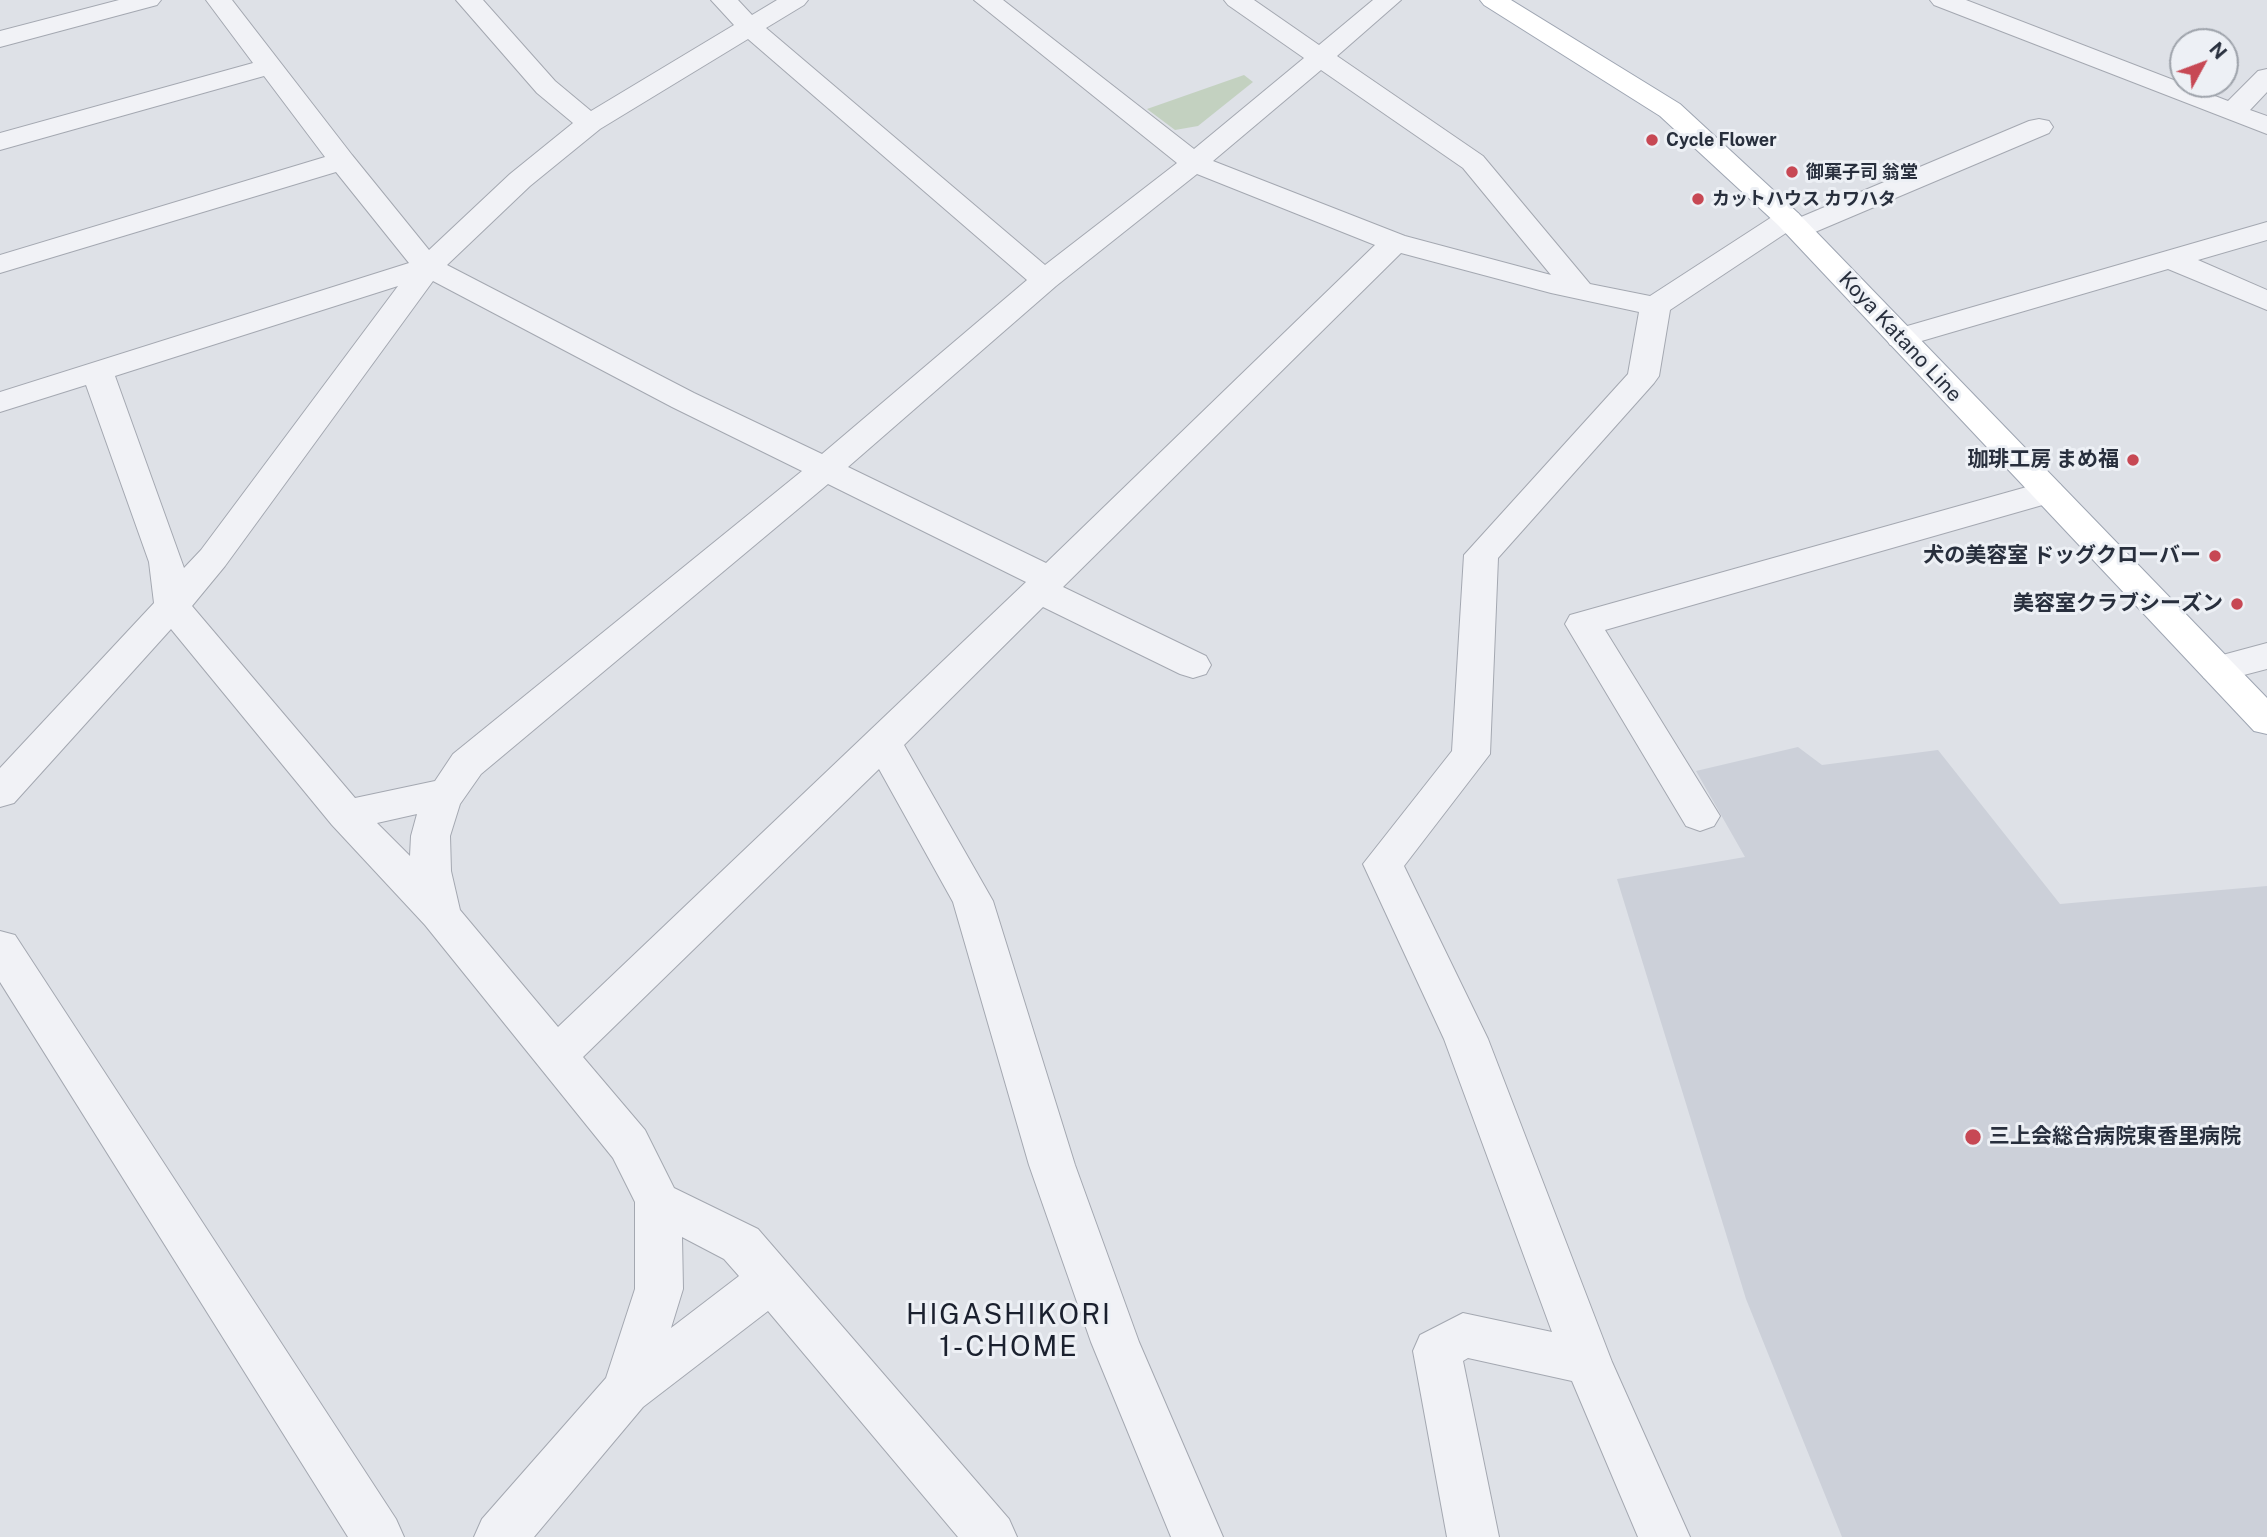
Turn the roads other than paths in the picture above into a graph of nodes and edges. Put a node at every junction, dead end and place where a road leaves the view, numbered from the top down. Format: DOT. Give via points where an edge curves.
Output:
graph roads {
  1 [pos="148,0"];
  2 [pos="219,0"];
  3 [pos="468,0"];
  4 [pos="724,0"];
  5 [pos="794,0"];
  6 [pos="987,0"];
  7 [pos="1237,0"];
  8 [pos="1388,0"];
  9 [pos="1493,0"];
  10 [pos="1943,0"];
  11 [pos="751,28"];
  12 [pos="0,39"];
  13 [pos="1322,56"];
  14 [pos="271,66"];
  15 [pos="2265,80"];
  16 [pos="2234,111"];
  17 [pos="590,123"];
  18 [pos="2267,126"];
  19 [pos="2039,127"];
  20 [pos="0,142"];
  21 [pos="342,161"];
  22 [pos="1194,163"];
  23 [pos="1793,224"];
  24 [pos="2267,231"];
  25 [pos="1395,242"];
  26 [pos="2172,260"];
  27 [pos="0,264"];
  28 [pos="428,267"];
  29 [pos="1045,280"];
  30 [pos="1578,290"];
  31 [pos="2267,301"];
  32 [pos="1655,306"];
  33 [pos="1901,338"];
  34 [pos="97,371"];
  35 [pos="0,402"];
  36 [pos="825,469"];
  37 [pos="2048,492"];
  38 [pos="1045,584"];
  39 [pos="172,606"];
  40 [pos="2267,656"];
  41 [pos="1193,665"];
  42 [pos="2217,669"];
  43 [pos="2267,721"];
  44 [pos="883,742"];
  45 [pos="0,793"];
  46 [pos="445,793"];
  47 [pos="346,815"];
  48 [pos="1699,816"];
  49 [pos="441,916"];
  50 [pos="0,947"];
  51 [pos="556,1056"];
  52 [pos="658,1202"];
  53 [pos="771,1280"];
  54 [pos="1588,1362"];
  55 [pos="626,1391"];
  56 [pos="378,1537"];
  57 [pos="500,1537"];
  58 [pos="990,1537"];
  59 [pos="1197,1537"];
  60 [pos="1473,1537"];
  61 [pos="1664,1537"];
  1 -- 12 [label="street"];
  2 -- 14 [label="street"];
  3 -- 17 [label="street" via="546,88"];
  4 -- 11 [label="street"];
  5 -- 11 [label="street"];
  6 -- 22 [label="street"];
  7 -- 13 [label="street"];
  8 -- 13 [label="street"];
  9 -- 23 [label="main road, Koya Katano Line" via="1670,110"];
  10 -- 16 [label="street"];
  11 -- 17 [label="street"];
  11 -- 29 [label="street"];
  13 -- 22 [label="street"];
  13 -- 30 [label="street" via="1473,162"];
  14 -- 20 [label="street"];
  14 -- 21 [label="street"];
  15 -- 16 [label="street"];
  16 -- 18 [label="street"];
  17 -- 28 [label="street" via="520,180"];
  19 -- 23 [label="street"];
  21 -- 27 [label="street"];
  21 -- 28 [label="street"];
  22 -- 25 [label="street"];
  22 -- 29 [label="street"];
  23 -- 32 [label="street"];
  23 -- 33 [label="main road, Koya Katano Line"];
  24 -- 26 [label="street"];
  25 -- 30 [label="street"];
  25 -- 38 [label="street"];
  26 -- 31 [label="street"];
  26 -- 33 [label="street"];
  28 -- 34 [label="street"];
  28 -- 36 [label="street"];
  28 -- 39 [label="street" via="213,558"];
  29 -- 36 [label="street"];
  30 -- 32 [label="street"];
  32 -- 54 [label="street" via="1643,376 1481,555 1471,754 1383,864 1466,1038"];
  33 -- 37 [label="main road, Koya Katano Line"];
  34 -- 35 [label="street"];
  34 -- 39 [label="street" via="166,562"];
  36 -- 38 [label="street"];
  36 -- 46 [label="street" via="467,764"];
  37 -- 42 [label="main road, Koya Katano Line"];
  37 -- 48 [label="street" via="1583,624"];
  38 -- 41 [label="street"];
  38 -- 44 [label="street"];
  39 -- 45 [label="street"];
  39 -- 47 [label="street"];
  40 -- 42 [label="street"];
  42 -- 43 [label="main road, Koya Katano Line"];
  44 -- 51 [label="street"];
  44 -- 59 [label="street" via="972,901 1052,1165 1115,1342"];
  46 -- 47 [label="street"];
  46 -- 49 [label="street" via="431,822 430,871"];
  47 -- 49 [label="street"];
  49 -- 51 [label="street"];
  50 -- 56 [label="street"];
  51 -- 52 [label="street" via="629,1144"];
  52 -- 53 [label="street" via="741,1244"];
  52 -- 55 [label="street" via="659,1289"];
  53 -- 55 [label="street"];
  53 -- 58 [label="street"];
  54 -- 60 [label="street" via="1463,1335 1437,1351"];
  54 -- 61 [label="street"];
  55 -- 57 [label="street"];
}
